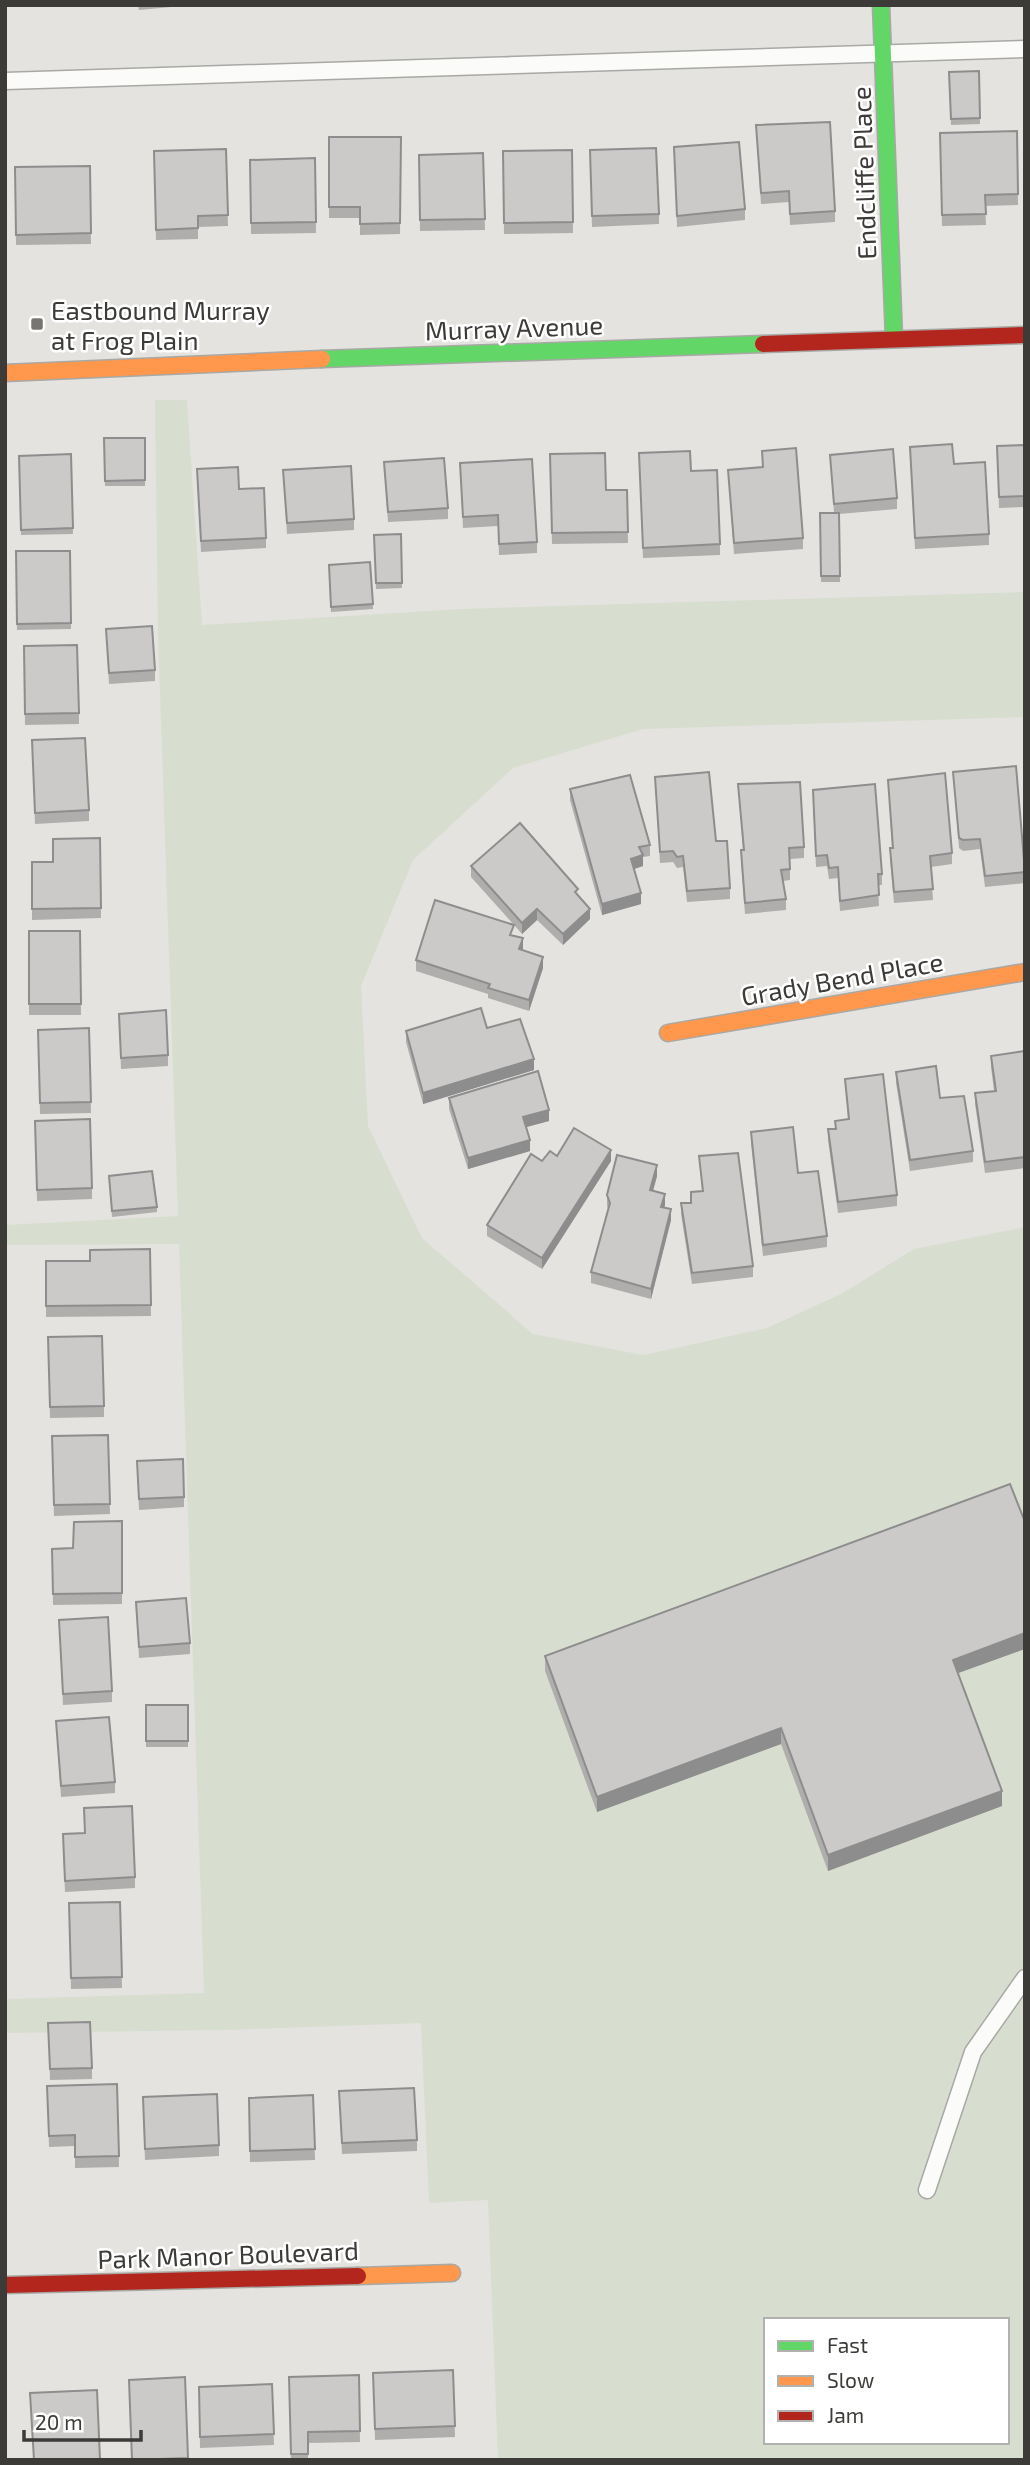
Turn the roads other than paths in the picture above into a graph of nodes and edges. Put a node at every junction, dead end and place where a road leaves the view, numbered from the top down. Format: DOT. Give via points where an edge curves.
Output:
graph roads {
  1 [pos="881,5"];
  2 [pos="1025,49"];
  3 [pos="883,54"];
  4 [pos="5,81"];
  5 [pos="1025,335"];
  6 [pos="894,338"];
  7 [pos="5,373"];
  8 [pos="1025,972"];
  9 [pos="668,1033"];
  10 [pos="1025,1978"];
  11 [pos="927,2190"];
  12 [pos="452,2273"];
  13 [pos="5,2285"];
  1 -- 3 [label="street, Endcliffe Place"];
  2 -- 3 [label="lane"];
  3 -- 4 [label="lane"];
  3 -- 6 [label="street, Endcliffe Place"];
  5 -- 6 [label="street, Murray Avenue"];
  6 -- 7 [label="street, Murray Avenue"];
  8 -- 9 [label="street, Grady Bend Place"];
  10 -- 11 [label="lane" via="973,2052"];
  12 -- 13 [label="street, Park Manor Boulevard"];
}
